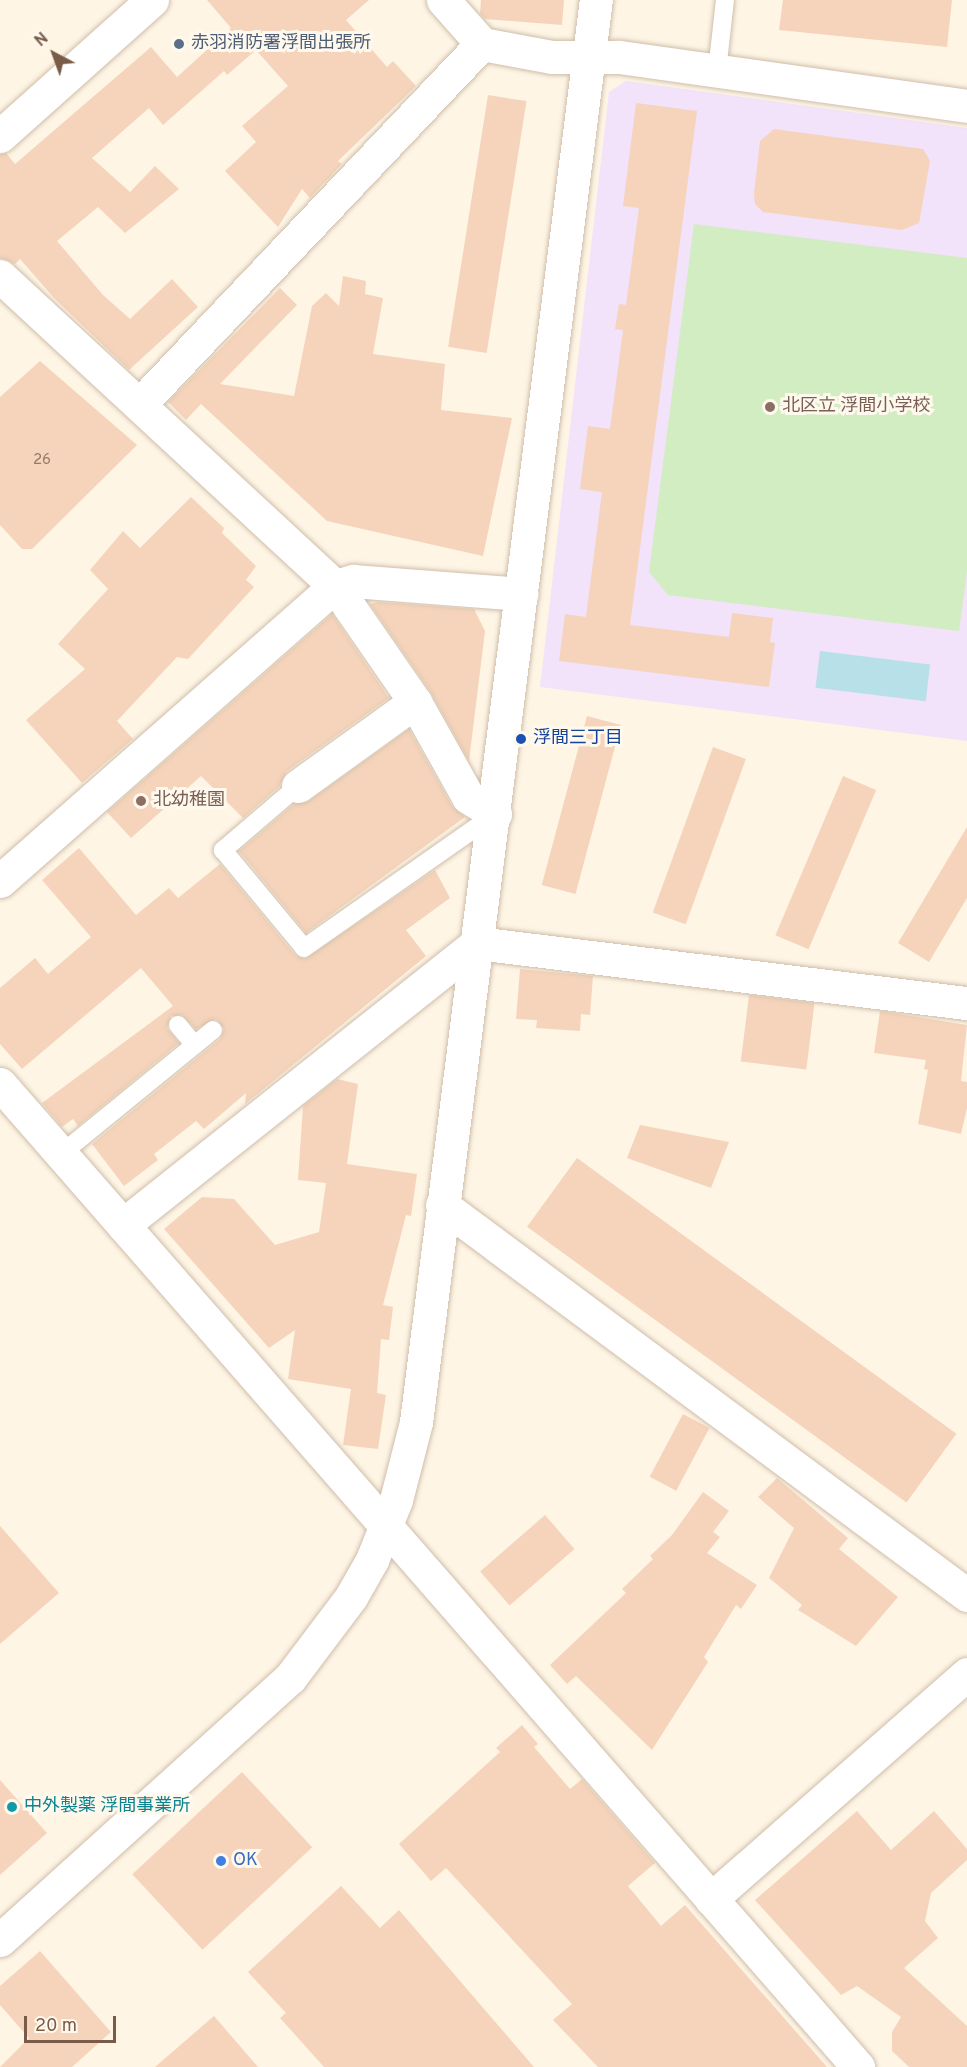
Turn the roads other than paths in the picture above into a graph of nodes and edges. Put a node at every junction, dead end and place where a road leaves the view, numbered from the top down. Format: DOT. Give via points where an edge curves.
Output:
graph roads {
  1 [pos="152,0"];
  2 [pos="443,0"];
  3 [pos="596,0"];
  4 [pos="725,0"];
  5 [pos="482,44"];
  6 [pos="589,57"];
  7 [pos="717,71"];
  8 [pos="967,106"];
  9 [pos="0,136"];
  10 [pos="0,276"];
  11 [pos="140,404"];
  12 [pos="334,586"];
  13 [pos="522,594"];
  14 [pos="415,702"];
  15 [pos="297,786"];
  16 [pos="495,814"];
  17 [pos="0,881"];
  18 [pos="477,943"];
  19 [pos="967,1003"];
  20 [pos="178,1025"];
  21 [pos="213,1030"];
  22 [pos="195,1045"];
  23 [pos="0,1084"];
  24 [pos="61,1154"];
  25 [pos="442,1205"];
  26 [pos="123,1225"];
  27 [pos="386,1528"];
  28 [pos="967,1594"];
  29 [pos="967,1674"];
  30 [pos="711,1899"];
  31 [pos="0,1940"];
  32 [pos="858,2067"];
  1 -- 9 [label="street"];
  2 -- 5 [label="street"];
  3 -- 6 [label="street"];
  4 -- 7 [label="lane"];
  5 -- 6 [label="street" via="552,57"];
  5 -- 11 [label="street"];
  6 -- 7 [label="street" via="619,57"];
  6 -- 13 [label="street"];
  7 -- 8 [label="street"];
  10 -- 11 [label="street"];
  11 -- 12 [label="street"];
  12 -- 13 [label="street" via="353,581"];
  12 -- 14 [label="street"];
  12 -- 17 [label="street"];
  13 -- 16 [label="street"];
  14 -- 15 [label="street"];
  14 -- 16 [label="street" via="468,797"];
  15 -- 16 [label="lane" via="223,850 304,948"];
  16 -- 18 [label="street"];
  18 -- 19 [label="street"];
  18 -- 25 [label="street"];
  18 -- 26 [label="street"];
  20 -- 22 [label="lane"];
  21 -- 22 [label="lane"];
  22 -- 24 [label="lane"];
  23 -- 24 [label="street"];
  24 -- 26 [label="street"];
  25 -- 27 [label="street" via="416,1422"];
  25 -- 28 [label="street"];
  26 -- 27 [label="street"];
  27 -- 30 [label="street"];
  27 -- 31 [label="street" via="351,1597 290,1677"];
  29 -- 30 [label="street"];
  30 -- 32 [label="street"];
}
